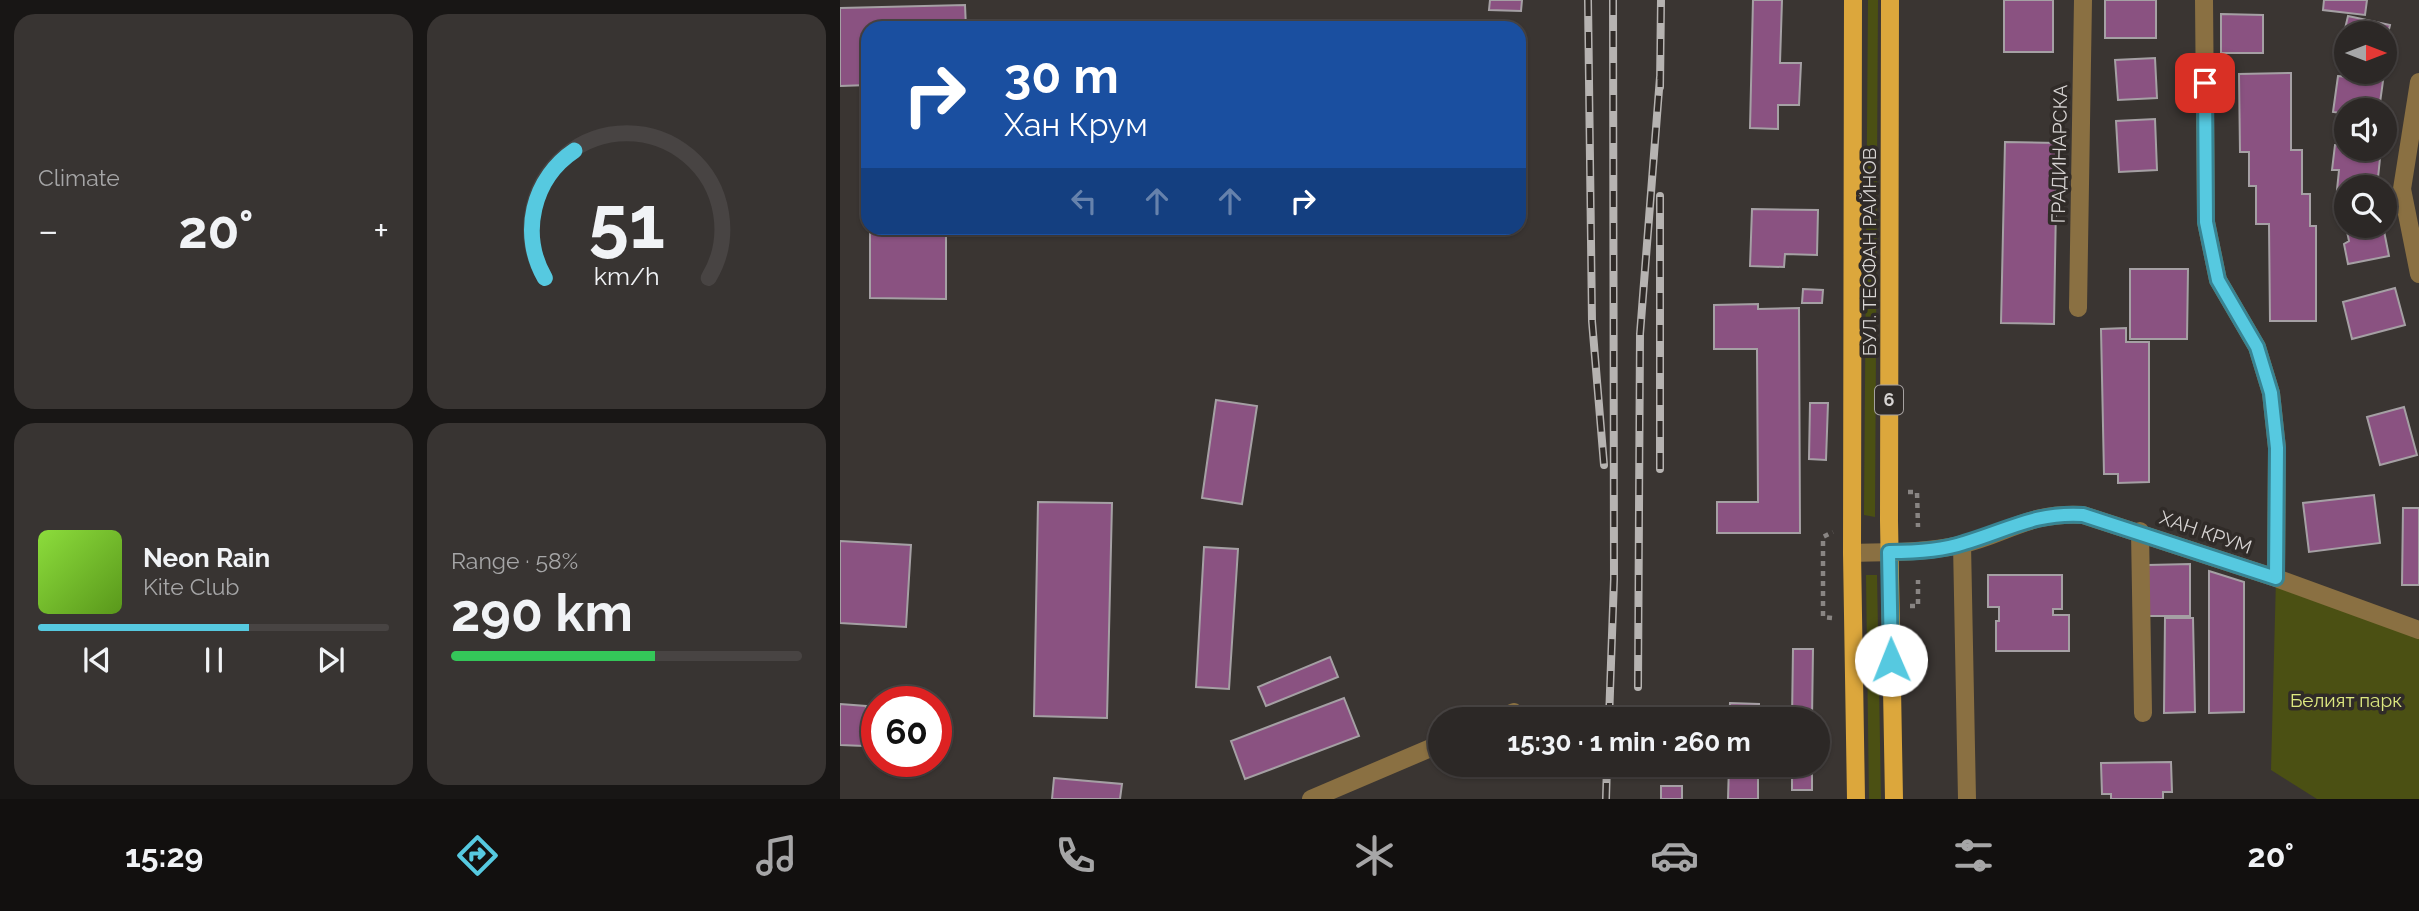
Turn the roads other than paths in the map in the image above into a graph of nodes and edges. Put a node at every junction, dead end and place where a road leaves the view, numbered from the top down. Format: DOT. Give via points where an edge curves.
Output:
graph roads {
  1 [pos="1853,0"];
  2 [pos="1890,0"];
  3 [pos="2083,0"];
  4 [pos="2204,0"];
  5 [pos="2419,82"];
  6 [pos="2419,274"];
  7 [pos="2078,308"];
  8 [pos="2140,531"];
  9 [pos="1962,544"];
  10 [pos="1889,552"];
  11 [pos="1852,553"];
  12 [pos="2276,578"];
  13 [pos="2419,630"];
  14 [pos="2143,713"];
  15 [pos="1428,749"];
  16 [pos="1311,799"];
  17 [pos="1856,799"];
  18 [pos="1894,799"];
  19 [pos="1967,799"];
  1 -- 11 [label="main road, БУЛ. ТЕОФАН РАЙНОВ / 6"];
  2 -- 10 [label="main road, БУЛ. ТЕОФАН РАЙНОВ / 6"];
  3 -- 7 [label="street, ГРАДИНАРСКА"];
  4 -- 12 [label="street" via="2206,222 2218,280 2257,347 2271,393 2277,448"];
  5 -- 6 [label="street" via="2402,189"];
  8 -- 9 [label="street, ХАН КРУМ" via="2083,515 2055,513"];
  8 -- 12 [label="street, ХАН КРУМ"];
  8 -- 14 [label="street"];
  9 -- 10 [label="street, ХАН КРУМ"];
  9 -- 19 [label="street"];
  10 -- 11 [label="street, ХАН КРУМ"];
  10 -- 18 [label="main road, БУЛ. ТЕОФАН РАЙНОВ / 6"];
  11 -- 17 [label="main road, БУЛ. ТЕОФАН РАЙНОВ / 6"];
  12 -- 13 [label="street, ХАН КРУМ"];
  15 -- 16 [label="street"];
}
